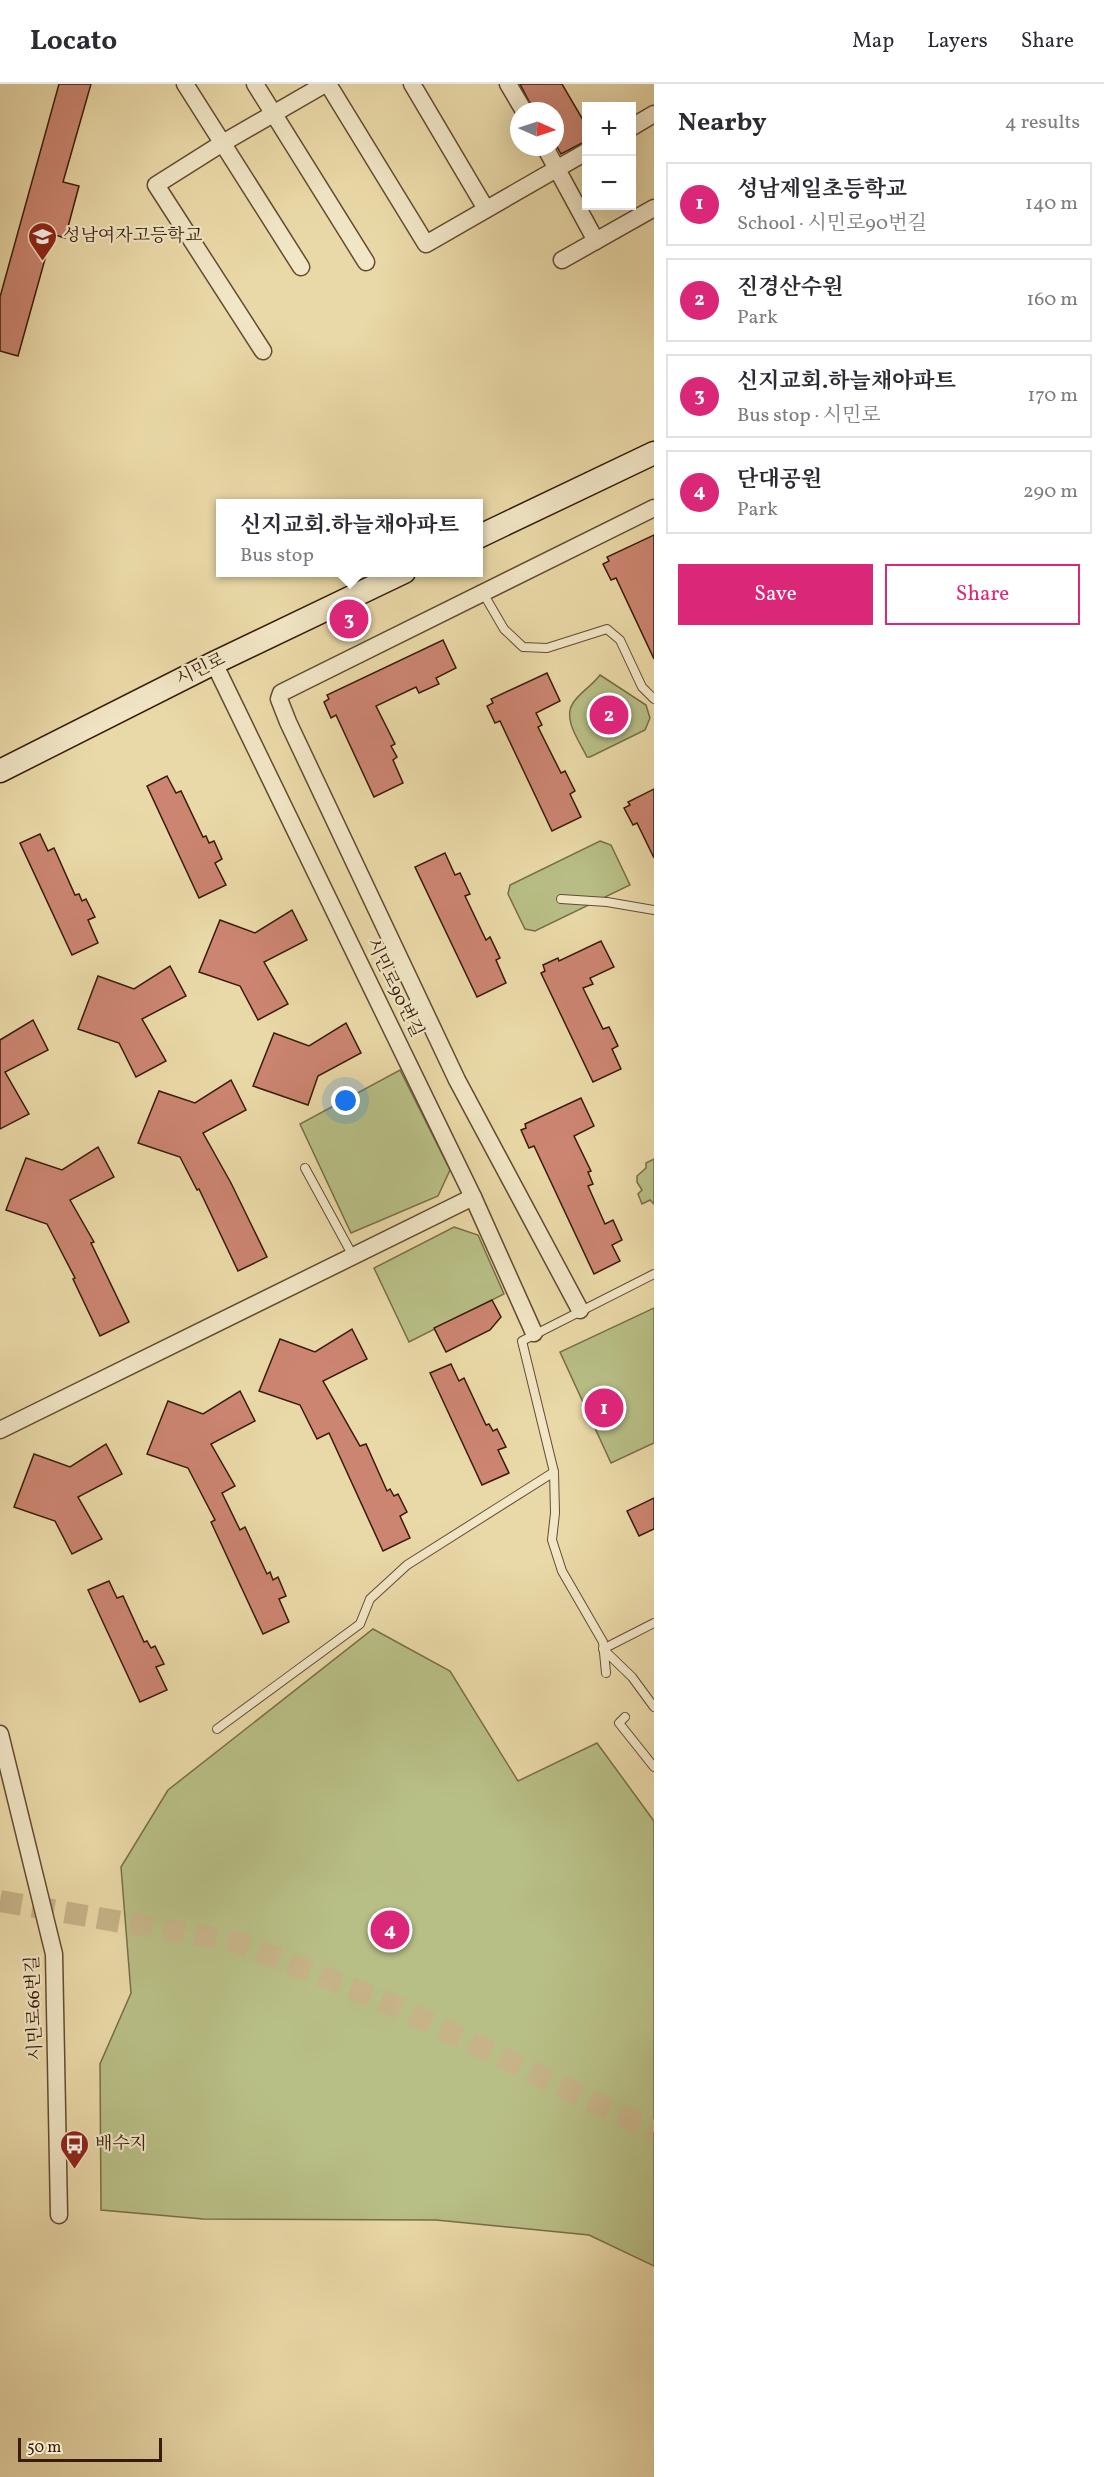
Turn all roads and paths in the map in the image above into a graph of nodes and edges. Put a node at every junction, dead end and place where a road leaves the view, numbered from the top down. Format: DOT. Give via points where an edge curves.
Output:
graph roads {
  1 [pos="184,84"];
  2 [pos="255,84"];
  3 [pos="326,84"];
  4 [pos="412,84"];
  5 [pos="508,84"];
  6 [pos="519,102"];
  7 [pos="272,114"];
  8 [pos="654,114"];
  9 [pos="636,125"];
  10 [pos="221,144"];
  11 [pos="582,154"];
  12 [pos="550,156"];
  13 [pos="557,169"];
  14 [pos="486,209"];
  15 [pos="652,215"];
  16 [pos="596,241"];
  17 [pos="562,260"];
  18 [pos="366,262"];
  19 [pos="301,267"];
  20 [pos="263,351"];
  21 [pos="654,453"];
  22 [pos="654,508"];
  23 [pos="483,535"];
  24 [pos="396,577"];
  25 [pos="483,593"];
  26 [pos="214,663"];
  27 [pos="654,699"];
  28 [pos="0,771"];
  29 [pos="561,899"];
  30 [pos="654,910"];
  31 [pos="305,1168"];
  32 [pos="473,1197"];
  33 [pos="352,1256"];
  34 [pos="654,1274"];
  35 [pos="580,1310"];
  36 [pos="534,1333"];
  37 [pos="0,1430"];
  38 [pos="554,1472"];
  39 [pos="654,1623"];
  40 [pos="603,1649"];
  41 [pos="606,1674"];
  42 [pos="654,1707"];
  43 [pos="625,1717"];
  44 [pos="217,1729"];
  45 [pos="0,1734"];
  46 [pos="654,1767"];
  47 [pos="59,2215"];
  1 -- 10 [label="street"];
  2 -- 7 [label="street"];
  3 -- 7 [label="street"];
  3 -- 14 [label="street" via="426,244"];
  4 -- 14 [label="street"];
  5 -- 6 [label="street"];
  7 -- 10 [label="street"];
  7 -- 18 [label="street"];
  8 -- 9 [label="street"];
  10 -- 19 [label="street"];
  10 -- 20 [label="street" via="156,185"];
  11 -- 13 [label="street"];
  12 -- 13 [label="street"];
  13 -- 14 [label="street"];
  13 -- 16 [label="street"];
  15 -- 16 [label="street"];
  16 -- 17 [label="street"];
  21 -- 23 [label="main road"];
  22 -- 25 [label="street"];
  24 -- 26 [label="main road, 시민로"];
  25 -- 27 [label="lane" via="504,629 523,647 547,648 607,629 615,633 642,687"];
  25 -- 35 [label="street" via="281,693 279,699 457,1080"];
  26 -- 28 [label="main road, 시민로"];
  26 -- 32 [label="street, 시민로90번길"];
  29 -- 30 [label="lane"];
  31 -- 33 [label="lane"];
  32 -- 33 [label="street"];
  32 -- 36 [label="street, 시민로90번길"];
  33 -- 37 [label="street"];
  34 -- 35 [label="lane"];
  35 -- 36 [label="lane"];
  36 -- 38 [label="lane" via="522,1341"];
  38 -- 40 [label="lane" via="552,1540 562,1571 603,1642"];
  38 -- 44 [label="lane" via="407,1565 370,1599 360,1624"];
  39 -- 40 [label="lane"];
  40 -- 41 [label="lane"];
  40 -- 42 [label="lane" via="632,1677"];
  43 -- 46 [label="lane" via="619,1723"];
  45 -- 47 [label="street, 시민로66번길" via="54,1954"];
}
